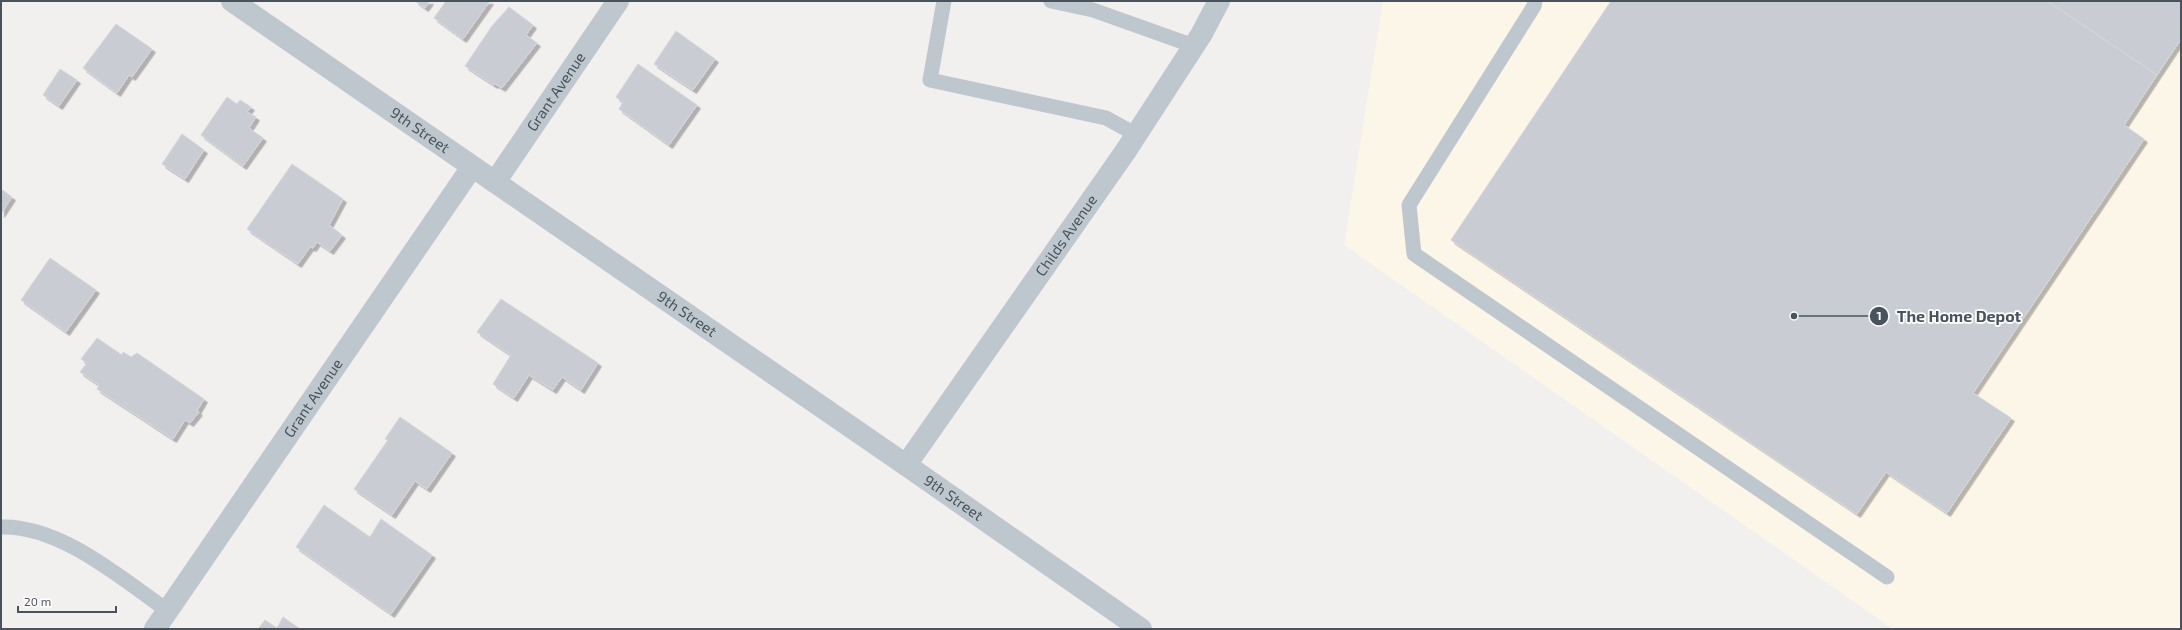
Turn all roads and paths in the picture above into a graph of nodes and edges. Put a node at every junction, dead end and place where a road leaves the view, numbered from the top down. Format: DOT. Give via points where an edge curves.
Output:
graph roads {
  1 [pos="232,1"];
  2 [pos="618,1"];
  3 [pos="944,1"];
  4 [pos="1051,1"];
  5 [pos="1219,1"];
  6 [pos="1535,1"];
  7 [pos="1194,46"];
  8 [pos="1137,135"];
  9 [pos="472,167"];
  10 [pos="494,182"];
  11 [pos="906,465"];
  12 [pos="1,527"];
  13 [pos="1887,576"];
  14 [pos="168,611"];
  15 [pos="155,629"];
  16 [pos="1141,629"];
  1 -- 9 [label="street, 9th Street"];
  2 -- 10 [label="street, Grant Avenue"];
  3 -- 8 [label="lane" via="930,80 1106,118"];
  4 -- 7 [label="lane" via="1093,10"];
  5 -- 7 [label="street, Childs Avenue"];
  6 -- 13 [label="lane" via="1409,204 1414,254"];
  7 -- 8 [label="street, Childs Avenue"];
  8 -- 11 [label="street, Childs Avenue"];
  9 -- 10 [label="street, 9th Street"];
  9 -- 14 [label="street, Grant Avenue"];
  10 -- 11 [label="street, 9th Street"];
  11 -- 16 [label="street, 9th Street"];
  12 -- 14 [label="lane" via="38,532 58,539 103,566"];
  14 -- 15 [label="street, Grant Avenue"];
}
